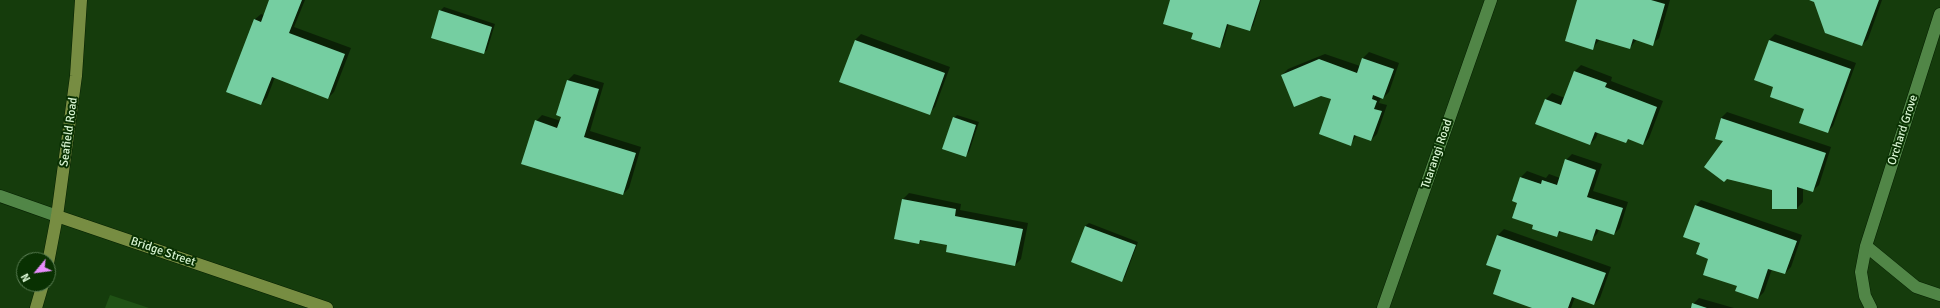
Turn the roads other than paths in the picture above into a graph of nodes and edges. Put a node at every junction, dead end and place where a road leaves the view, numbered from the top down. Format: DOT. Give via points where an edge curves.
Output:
graph roads {
  1 [pos="81,0"];
  2 [pos="1491,0"];
  3 [pos="1940,14"];
  4 [pos="0,196"];
  5 [pos="58,216"];
  6 [pos="1866,246"];
  7 [pos="50,252"];
  8 [pos="41,292"];
  9 [pos="1940,295"];
  10 [pos="36,308"];
  11 [pos="327,308"];
  12 [pos="1383,308"];
  13 [pos="1871,308"];
  1 -- 5 [label="street, Seafield Road" via="76,76"];
  2 -- 12 [label="street, Tuarangi Road"];
  3 -- 6 [label="street, Orchard Grove"];
  4 -- 5 [label="street, Bridge Street"];
  5 -- 7 [label="street, Seafield Road"];
  5 -- 11 [label="street, Bridge Street"];
  6 -- 9 [label="street" via="1916,287"];
  6 -- 13 [label="street, Orchard Grove" via="1861,272 1865,296"];
  8 -- 10 [label="street"];
}
